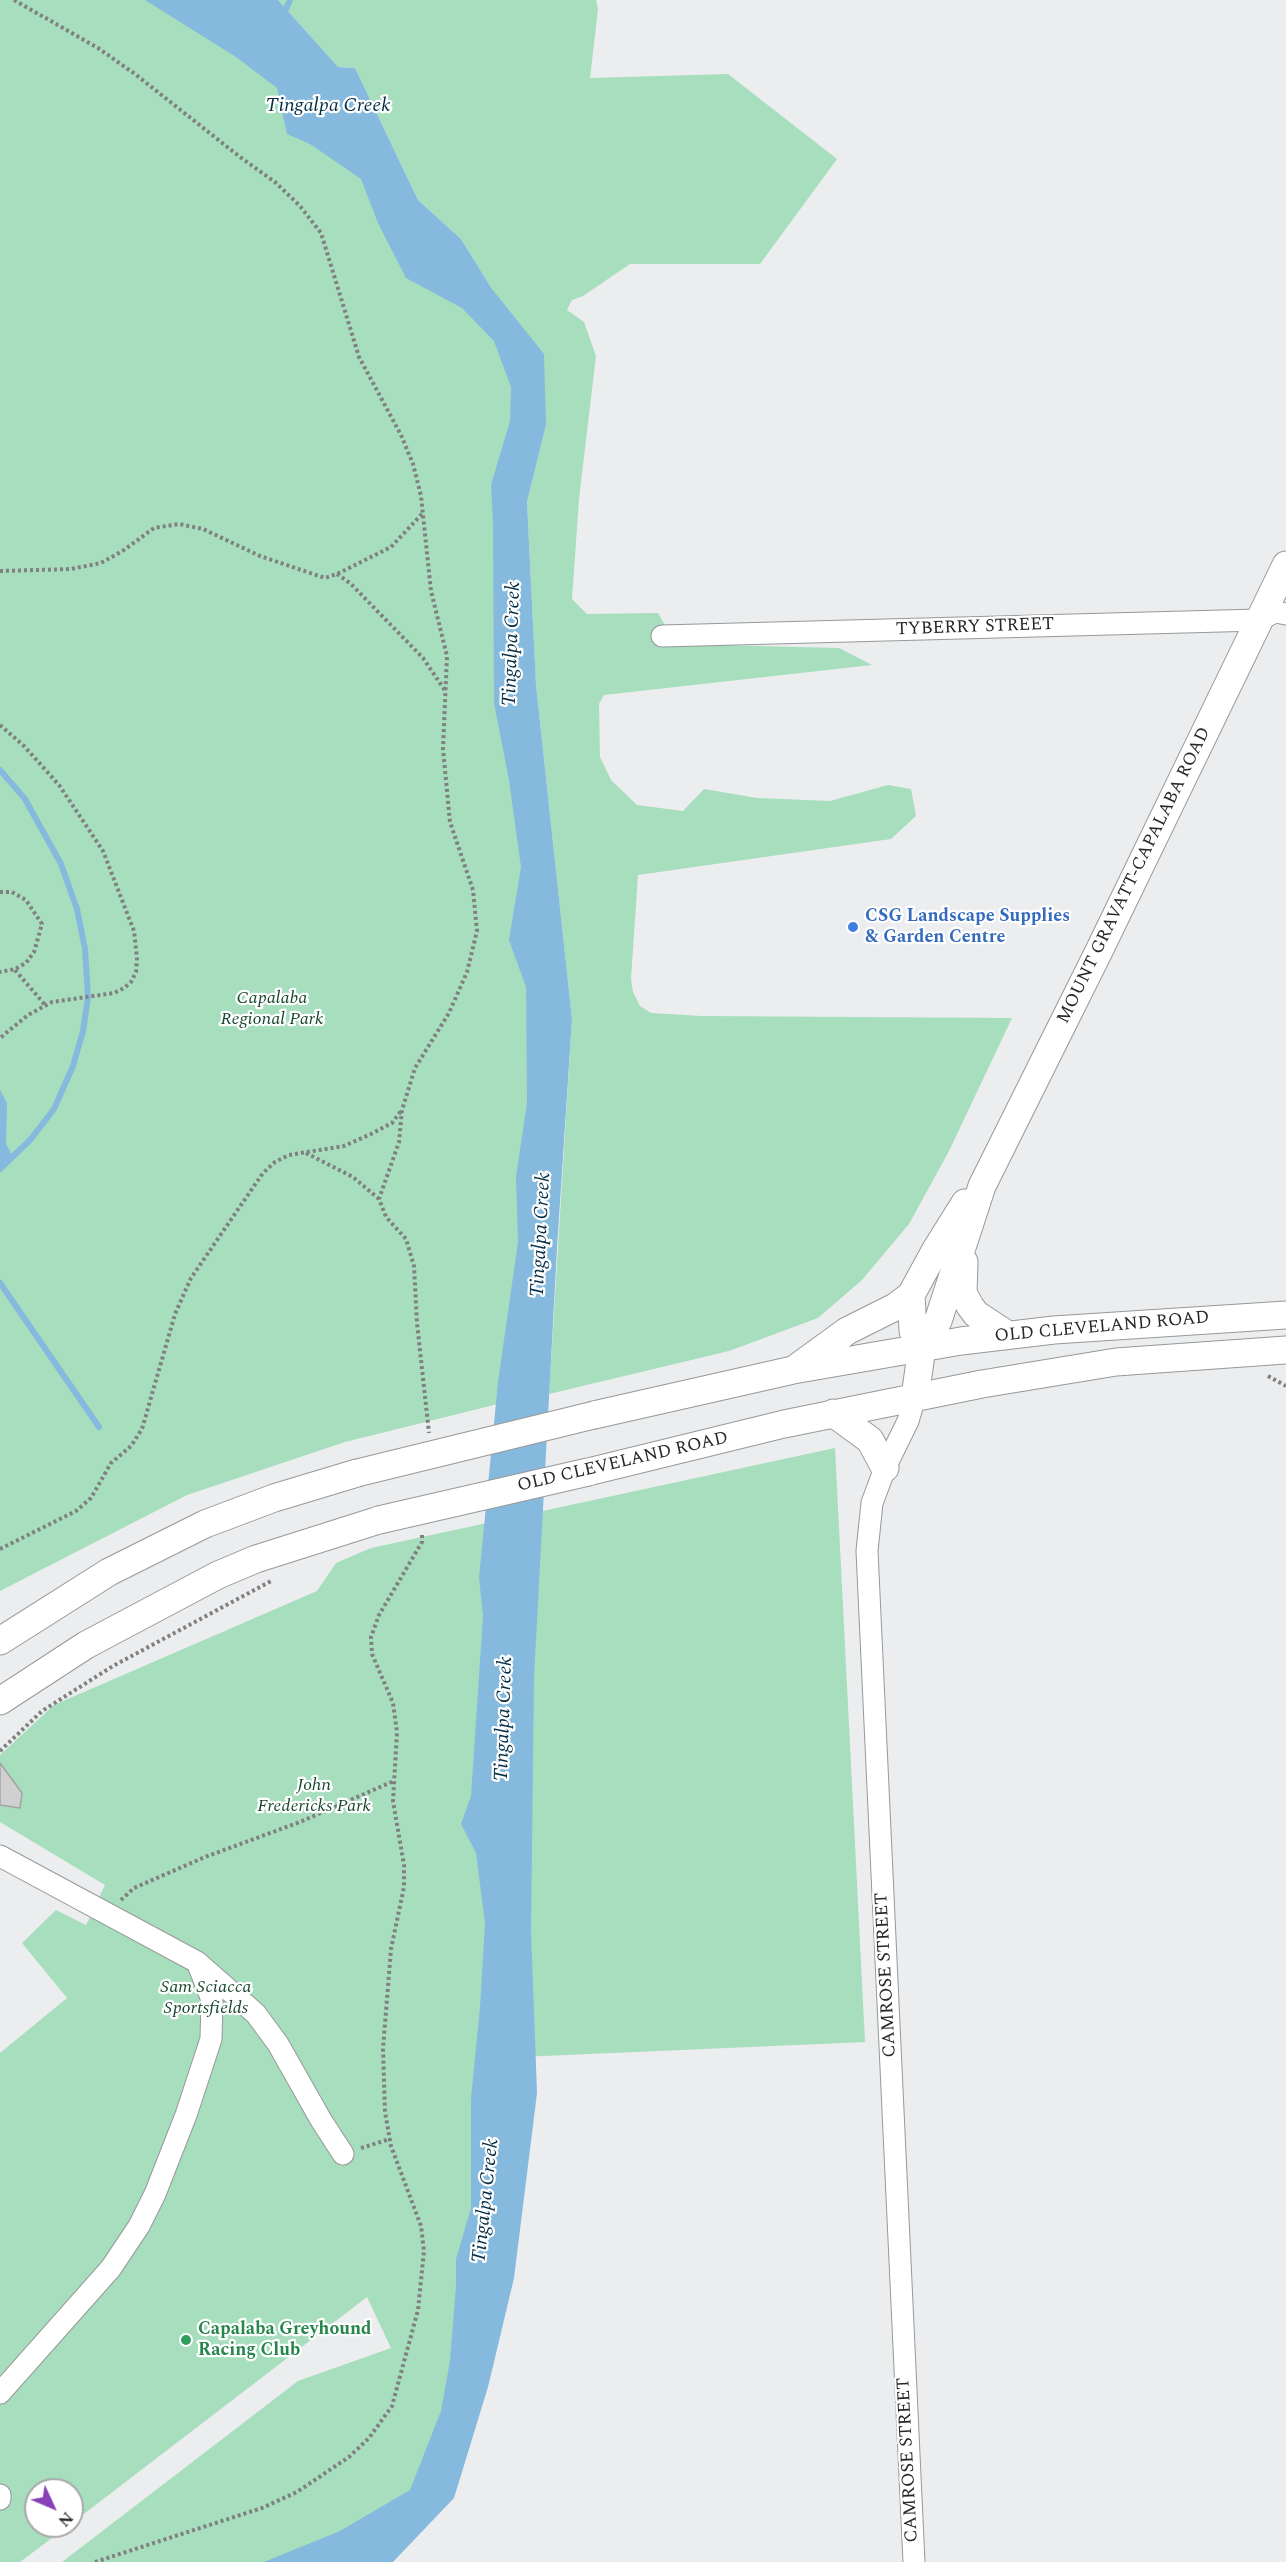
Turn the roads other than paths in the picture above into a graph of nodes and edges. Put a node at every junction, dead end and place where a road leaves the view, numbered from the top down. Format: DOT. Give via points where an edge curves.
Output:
graph roads {
  1 [pos="1286,565"];
  2 [pos="1286,614"];
  3 [pos="1259,620"];
  4 [pos="662,636"];
  5 [pos="982,1186"];
  6 [pos="964,1240"];
  7 [pos="911,1295"];
  8 [pos="1286,1315"];
  9 [pos="1008,1335"];
  10 [pos="922,1347"];
  11 [pos="1286,1350"];
  12 [pos="793,1370"];
  13 [pos="915,1397"];
  14 [pos="833,1413"];
  15 [pos="885,1468"];
  16 [pos="0,1641"];
  17 [pos="0,1701"];
  18 [pos="0,1857"];
  19 [pos="197,1962"];
  20 [pos="344,2154"];
  21 [pos="0,2393"];
  22 [pos="914,2562"];
  1 -- 3 [label="main road, MOUNT GRAVATT-CAPALABA ROAD"];
  2 -- 3 [label="street, TYBERRY STREET" via="1275,612"];
  3 -- 4 [label="street, TYBERRY STREET"];
  3 -- 5 [label="main road, MOUNT GRAVATT-CAPALABA ROAD"];
  5 -- 6 [label="main road, MOUNT GRAVATT-CAPALABA ROAD"];
  5 -- 7 [label="main road, MOUNT GRAVATT-CAPALABA ROAD" via="962,1206"];
  6 -- 9 [label="main road" via="963,1293 976,1314"];
  6 -- 10 [label="main road, MOUNT GRAVATT-CAPALABA ROAD" via="938,1320"];
  7 -- 10 [label="main road, MOUNT GRAVATT-CAPALABA ROAD" via="913,1331"];
  7 -- 12 [label="main road" via="847,1331"];
  8 -- 9 [label="main road, OLD CLEVELAND ROAD"];
  9 -- 10 [label="main road, OLD CLEVELAND ROAD"];
  10 -- 12 [label="main road, OLD CLEVELAND ROAD"];
  10 -- 13 [label="main road, MOUNT GRAVATT-CAPALABA ROAD"];
  11 -- 13 [label="main road, OLD CLEVELAND ROAD" via="1116,1362"];
  12 -- 16 [label="main road, OLD CLEVELAND ROAD, bridge" via="357,1473 274,1498 205,1524 109,1572"];
  13 -- 14 [label="main road, OLD CLEVELAND ROAD"];
  13 -- 15 [label="street, CAMROSE STREET"];
  14 -- 15 [label="main road" via="870,1440"];
  14 -- 17 [label="main road, OLD CLEVELAND ROAD, bridge" via="379,1520 256,1559 86,1645"];
  15 -- 22 [label="street, CAMROSE STREET" via="869,1514 867,1551"];
  18 -- 19 [label="street"];
  19 -- 20 [label="street" via="256,2014 279,2044"];
  19 -- 21 [label="street" via="212,2000 211,2039 155,2194 111,2268"];
}
